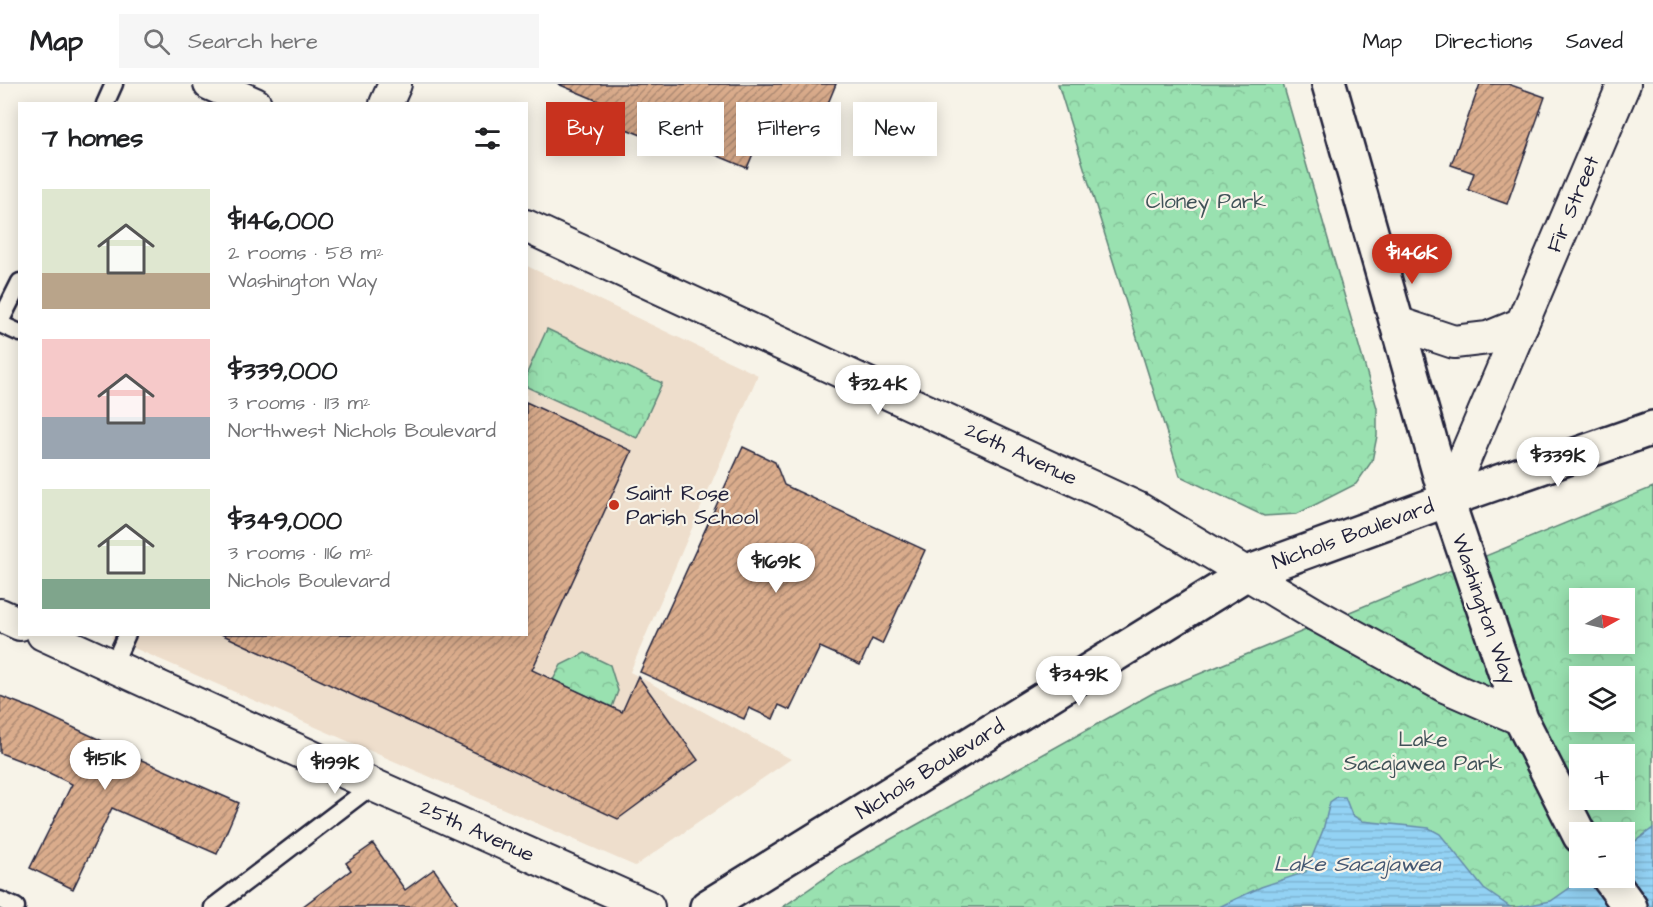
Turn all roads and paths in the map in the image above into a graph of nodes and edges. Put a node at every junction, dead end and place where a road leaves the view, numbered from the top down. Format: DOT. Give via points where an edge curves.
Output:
graph roads {
  1 [pos="114,84"];
  2 [pos="210,84"];
  3 [pos="395,84"];
  4 [pos="1329,84"];
  5 [pos="1624,84"];
  6 [pos="106,102"];
  7 [pos="250,102"];
  8 [pos="387,102"];
  9 [pos="528,227"];
  10 [pos="18,286"];
  11 [pos="0,323"];
  12 [pos="1397,323"];
  13 [pos="1522,324"];
  14 [pos="18,332"];
  15 [pos="1653,428"];
  16 [pos="1447,500"];
  17 [pos="1247,573"];
  18 [pos="0,615"];
  19 [pos="18,623"];
  20 [pos="47,636"];
  21 [pos="126,636"];
  22 [pos="112,665"];
  23 [pos="1521,719"];
  24 [pos="372,784"];
  25 [pos="1573,822"];
  26 [pos="1616,888"];
  27 [pos="0,900"];
  28 [pos="15,907"];
  29 [pos="213,907"];
  30 [pos="648,907"];
  31 [pos="707,907"];
  32 [pos="1630,907"];
  1 -- 6 [label="lane"];
  2 -- 7 [label="street"];
  3 -- 8 [label="street"];
  4 -- 12 [label="main road, Washington Way"];
  5 -- 13 [label="street, Fir Street"];
  9 -- 17 [label="street, 26th Avenue" via="1137,508"];
  10 -- 11 [label="lane"];
  11 -- 14 [label="lane"];
  12 -- 13 [label="street" via="1454,342 1488,338"];
  12 -- 16 [label="main road, Washington Way"];
  13 -- 16 [label="street, Fir Street"];
  15 -- 16 [label="main road, Nichols Boulevard"];
  16 -- 17 [label="main road, Nichols Boulevard"];
  16 -- 23 [label="main road, Washington Way"];
  17 -- 23 [label="street, Washington Way" via="1445,686"];
  17 -- 31 [label="main road, Nichols Boulevard"];
  18 -- 19 [label="street"];
  20 -- 22 [label="street, 25th Avenue"];
  21 -- 22 [label="lane"];
  22 -- 24 [label="street, 25th Avenue"];
  23 -- 25 [label="main road, Washington Way"];
  24 -- 29 [label="lane"];
  24 -- 30 [label="street, 25th Avenue"];
  26 -- 32 [label="main road"];
  27 -- 28 [label="lane"];
}
